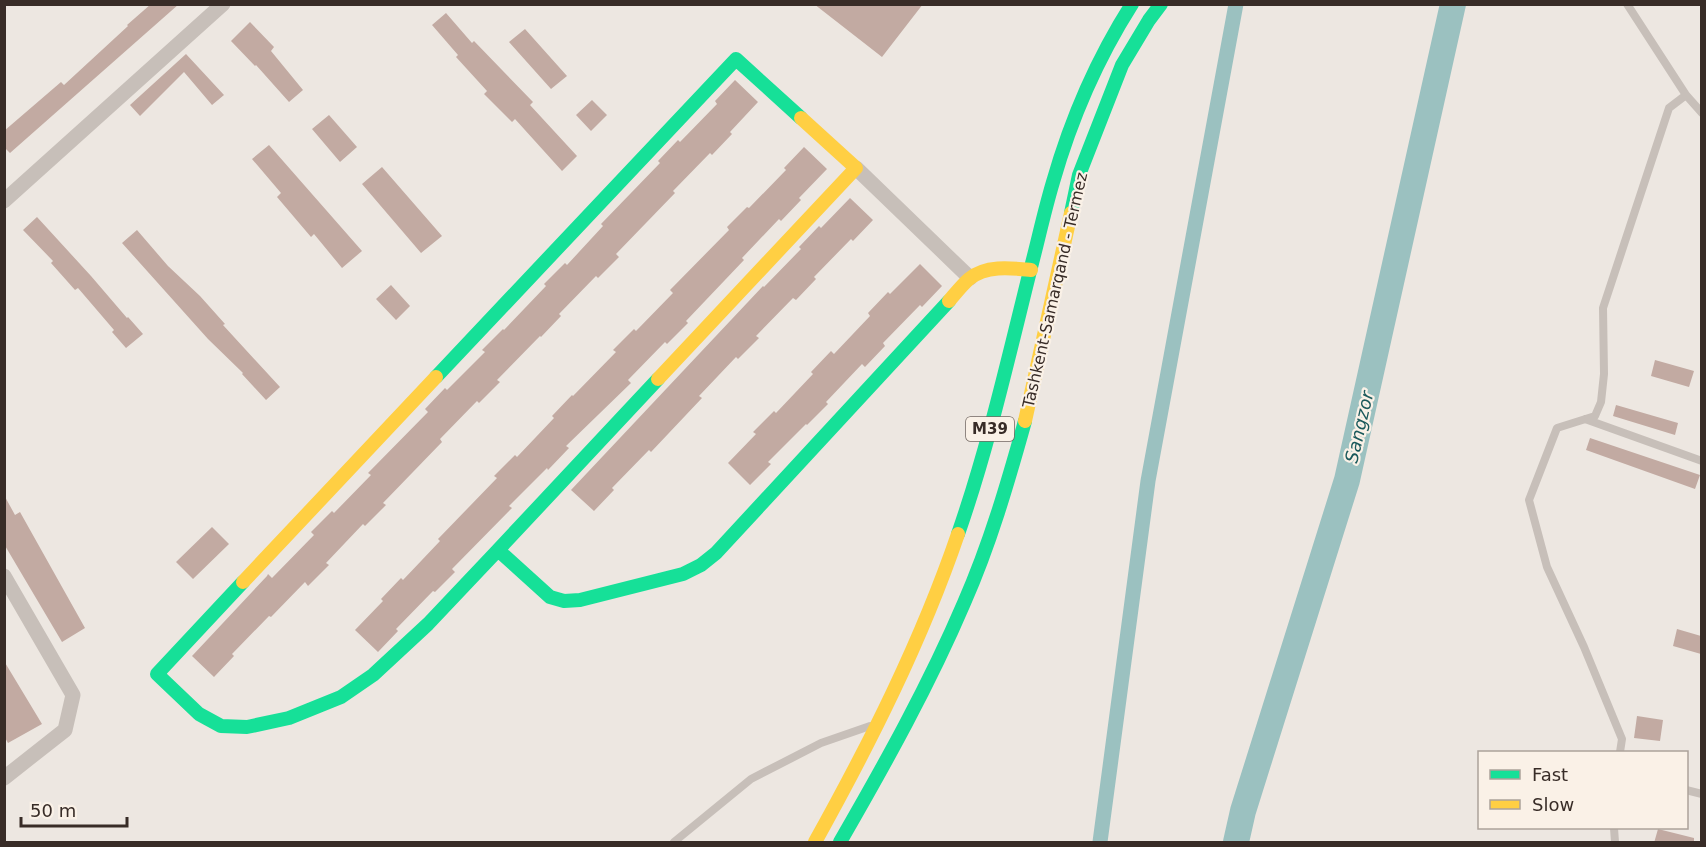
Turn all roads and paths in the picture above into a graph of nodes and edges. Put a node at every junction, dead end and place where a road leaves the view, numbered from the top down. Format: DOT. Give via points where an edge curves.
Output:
graph roads {
  1 [pos="223,4"];
  2 [pos="1132,4"];
  3 [pos="1161,4"];
  4 [pos="1627,4"];
  5 [pos="1686,95"];
  6 [pos="1701,113"];
  7 [pos="856,168"];
  8 [pos="4,201"];
  9 [pos="1031,270"];
  10 [pos="970,278"];
  11 [pos="996,408"];
  12 [pos="1027,414"];
  13 [pos="1585,420"];
  14 [pos="1701,461"];
  15 [pos="498,550"];
  16 [pos="4,576"];
  17 [pos="880,723"];
  18 [pos="1620,751"];
  19 [pos="4,778"];
  20 [pos="674,843"];
  21 [pos="815,843"];
  22 [pos="840,843"];
  1 -- 8 [label="street"];
  2 -- 9 [label="main road, Tashkent-Samarqand - Termez / M39" via="1077,108 1056,170"];
  3 -- 12 [label="main road, Tashkent-Samarqand - Termez / M39" via="1122,65 1079,175"];
  4 -- 5 [label="lane"];
  5 -- 6 [label="lane"];
  5 -- 13 [label="lane" via="1669,108 1608,288 1603,308 1601,402 1594,416"];
  7 -- 10 [label="street"];
  7 -- 15 [label="main road"];
  7 -- 15 [label="main road" via="736,59 157,674 199,714 221,726 247,727 289,718 341,697 373,675"];
  9 -- 10 [label="main road" via="988,270"];
  9 -- 11 [label="main road, Tashkent-Samarqand - Termez / M39"];
  10 -- 15 [label="main road" via="701,565 683,574 564,601 550,597"];
  11 -- 12 [label="main road" via="1013,400"];
  11 -- 17 [label="main road, Tashkent-Samarqand - Termez / M39" via="950,557"];
  12 -- 22 [label="main road, Tashkent-Samarqand - Termez / M39" via="1005,493 965,602"];
  13 -- 14 [label="lane"];
  13 -- 18 [label="lane" via="1557,428 1529,500 1547,567 1622,739"];
  16 -- 19 [label="street" via="73,695 65,730"];
  17 -- 20 [label="lane" via="821,743 751,779"];
  17 -- 21 [label="main road, Tashkent-Samarqand - Termez / M39"];
}
